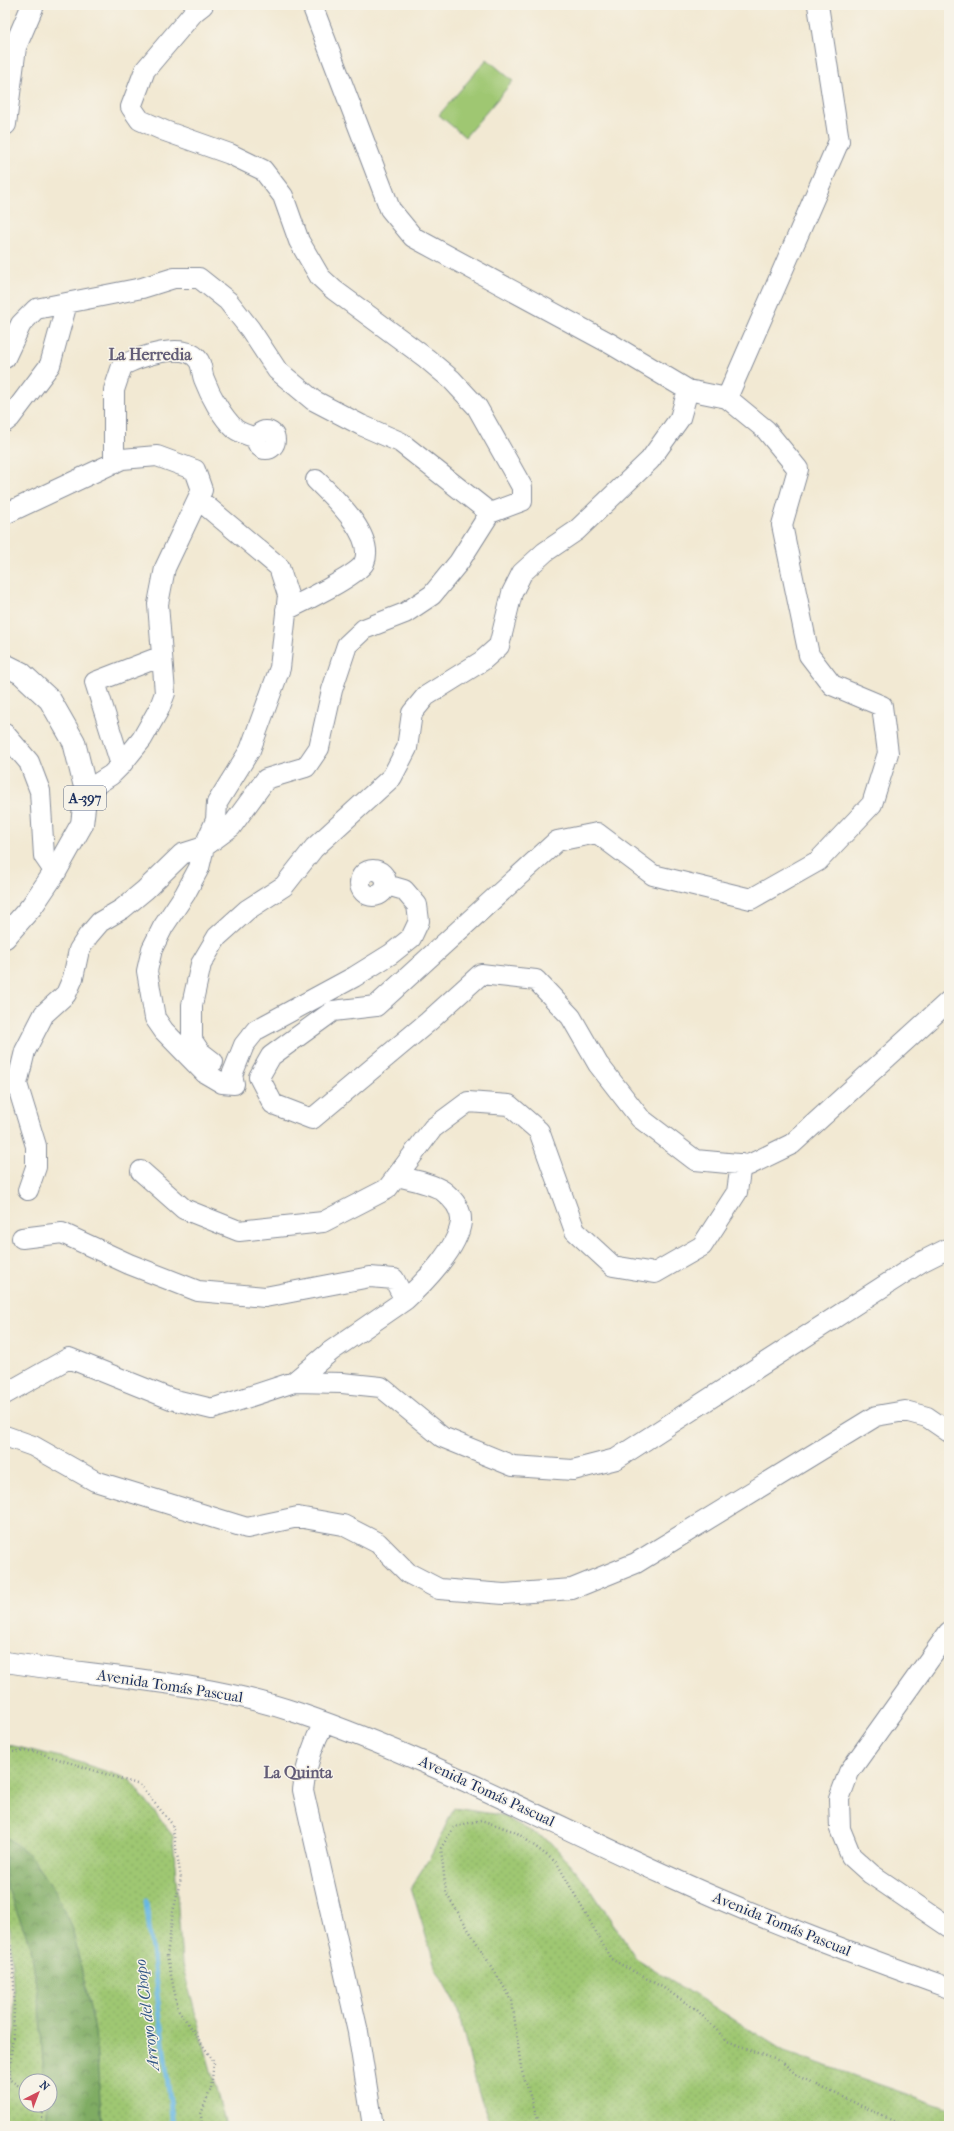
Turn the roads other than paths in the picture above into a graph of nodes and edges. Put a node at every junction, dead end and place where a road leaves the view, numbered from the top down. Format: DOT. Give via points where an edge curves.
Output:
graph roads {
  1 [pos="33,5"];
  2 [pos="203,5"];
  3 [pos="312,5"];
  4 [pos="818,5"];
  5 [pos="5,124"];
  6 [pos="67,303"];
  7 [pos="5,358"];
  8 [pos="688,390"];
  9 [pos="727,398"];
  10 [pos="5,422"];
  11 [pos="257,438"];
  12 [pos="114,463"];
  13 [pos="316,480"];
  14 [pos="198,499"];
  15 [pos="490,513"];
  16 [pos="5,514"];
  17 [pos="286,610"];
  18 [pos="162,656"];
  19 [pos="5,665"];
  20 [pos="5,734"];
  21 [pos="121,765"];
  22 [pos="86,791"];
  23 [pos="204,847"];
  24 [pos="55,872"];
  25 [pos="386,885"];
  26 [pos="5,938"];
  27 [pos="949,1001"];
  28 [pos="232,1075"];
  29 [pos="740,1164"];
  30 [pos="141,1171"];
  31 [pos="397,1176"];
  32 [pos="28,1190"];
  33 [pos="22,1238"];
  34 [pos="949,1248"];
  35 [pos="405,1300"];
  36 [pos="294,1382"];
  37 [pos="5,1394"];
  38 [pos="949,1432"];
  39 [pos="5,1436"];
  40 [pos="949,1632"];
  41 [pos="5,1662"];
  42 [pos="324,1723"];
  43 [pos="949,1927"];
  44 [pos="949,1988"];
  45 [pos="374,2126"];
  1 -- 5 [label="main road" via="15,47"];
  2 -- 15 [label="street" via="194,12 145,70 131,107 140,120 165,132 230,154 263,170 283,196 300,241 320,277 426,358 452,380 477,407 522,487 522,501"];
  3 -- 8 [label="street" via="390,209 413,237 611,344"];
  4 -- 9 [label="street" via="839,141"];
  6 -- 7 [label="street" via="36,309 21,324"];
  6 -- 10 [label="street" via="50,365"];
  6 -- 15 [label="street" via="142,288 174,278 199,278 228,301 277,370 313,400 400,442"];
  8 -- 9 [label="street"];
  8 -- 28 [label="street" via="680,418 650,460 576,532 545,552 522,573 512,593 499,646 482,661 426,696 412,713 407,748 392,777 314,848 284,886 247,910 217,937 201,964 192,1005 192,1040 200,1052"];
  9 -- 29 [label="street" via="766,430 798,469 782,525 809,655 832,685 882,706 888,753 872,804 818,861 751,899 653,876 598,833 557,841 376,1006 333,1011 271,1056 259,1077 272,1104 312,1119 481,974 536,980 572,1017 598,1064 640,1118 695,1160"];
  11 -- 12 [label="street" via="235,429 204,380 199,360 188,353 166,351 136,358 122,366 114,390"];
  12 -- 14 [label="street" via="122,459 157,456 195,470 202,490"];
  12 -- 16 [label="street"];
  13 -- 17 [label="street" via="359,528 367,550 364,564 338,583"];
  14 -- 17 [label="street" via="280,567 288,595"];
  14 -- 18 [label="street" via="165,568 158,604"];
  15 -- 23 [label="street" via="459,562 432,595 405,613 364,629 347,645 332,690 319,748 306,767 266,779 231,827"];
  17 -- 23 [label="street" via="280,668 250,750 217,803 216,820"];
  18 -- 21 [label="street" via="165,693 159,709 142,739"];
  18 -- 21 [label="street" via="94,682"];
  19 -- 22 [label="main road, A-397" via="21,673 50,700 74,742"];
  20 -- 24 [label="street" via="29,762 40,791 44,856"];
  21 -- 22 [label="street" via="111,775"];
  22 -- 24 [label="main road, A-397" via="82,824"];
  23 -- 28 [label="street" via="199,868 162,927 152,949 147,971 155,1018 164,1031 205,1073 222,1083 234,1084"];
  23 -- 32 [label="street" via="182,854 145,890 122,909 100,922 79,950 73,978 66,994 44,1014 38,1024 25,1050 16,1084 36,1146 36,1167"];
  24 -- 26 [label="main road, A-397" via="32,906"];
  25 -- 28 [label="street" via="404,890 417,904 419,921 411,938 354,977 256,1030 244,1045"];
  27 -- 29 [label="street" via="792,1144 749,1165"];
  29 -- 31 [label="street" via="737,1192 702,1246 655,1273 613,1266 575,1231 539,1131 509,1104 468,1102 433,1128"];
  30 -- 31 [label="street" via="184,1209 239,1231 323,1222 387,1189"];
  31 -- 35 [label="street" via="442,1190 458,1206 461,1221 453,1242 440,1262 425,1282"];
  33 -- 35 [label="street" via="62,1233 129,1264 198,1291 265,1297 370,1277 394,1279"];
  34 -- 36 [label="street" via="921,1262 616,1460 573,1470 513,1466 442,1437 381,1387"];
  35 -- 36 [label="street" via="331,1351"];
  36 -- 37 [label="street" via="212,1409 171,1399 69,1358"];
  38 -- 39 [label="street" via="927,1417 905,1411 876,1416 636,1563 572,1589 504,1594 439,1589 408,1572 378,1543 343,1525 298,1517 246,1528 95,1481 33,1446"];
  40 -- 43 [label="street" via="849,1772 839,1799 840,1829 851,1856 870,1874"];
  41 -- 42 [label="street, Avenida Tomás Pascual" via="227,1692"];
  42 -- 44 [label="street, Avenida Tomás Pascual" via="421,1760 665,1875 794,1930"];
  42 -- 45 [label="street" via="305,1768 303,1790 358,2032"];
}
